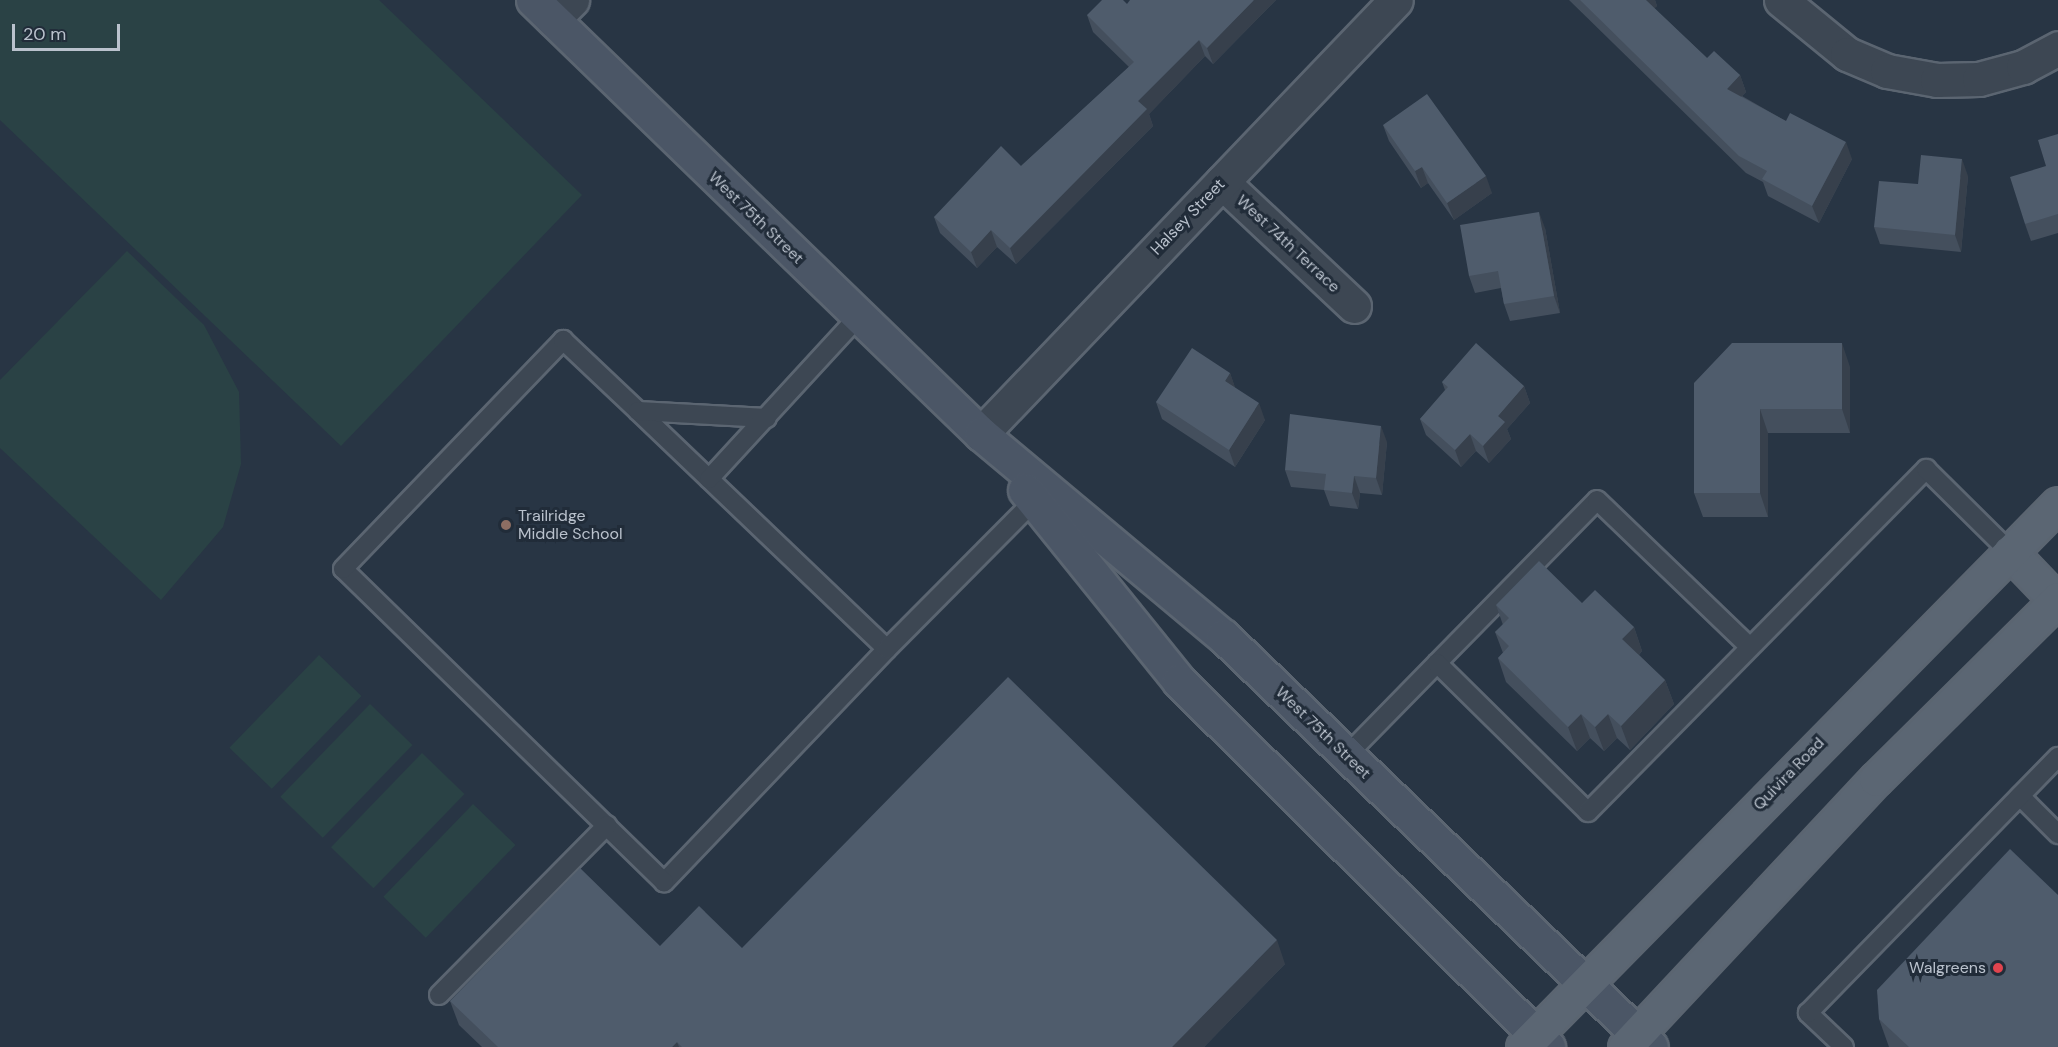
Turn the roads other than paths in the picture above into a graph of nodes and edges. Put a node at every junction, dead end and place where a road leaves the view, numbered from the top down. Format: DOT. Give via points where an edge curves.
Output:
graph roads {
  1 [pos="1396,0"];
  2 [pos="1781,0"];
  3 [pos="552,6"];
  4 [pos="2058,48"];
  5 [pos="1222,182"];
  6 [pos="1354,306"];
  7 [pos="858,317"];
  8 [pos="638,411"];
  9 [pos="767,418"];
  10 [pos="981,435"];
  11 [pos="709,479"];
  12 [pos="1034,501"];
  13 [pos="2058,504"];
  14 [pos="2010,552"];
  15 [pos="2054,609"];
  16 [pos="1750,647"];
  17 [pos="887,649"];
  18 [pos="1437,663"];
  19 [pos="1347,755"];
  20 [pos="2058,757"];
  21 [pos="2020,796"];
  22 [pos="607,825"];
  23 [pos="2058,834"];
  24 [pos="1585,984"];
  25 [pos="439,995"];
  26 [pos="1536,1043"];
  27 [pos="1638,1043"];
  28 [pos="1844,1047"];
  1 -- 5 [label="street, Halsey Street"];
  2 -- 4 [label="street" via="1847,54 1887,71 1937,80 1979,79 2023,67"];
  3 -- 7 [label="main road, West 75th Street"];
  5 -- 6 [label="street, West 74th Terrace"];
  5 -- 10 [label="street, Halsey Street"];
  7 -- 9 [label="lane"];
  7 -- 10 [label="main road, West 75th Street"];
  8 -- 9 [label="lane"];
  8 -- 11 [label="lane"];
  8 -- 22 [label="lane" via="563,340 343,569"];
  9 -- 11 [label="lane"];
  10 -- 12 [label="main road, West 75th Street"];
  10 -- 19 [label="main road, West 75th Street" via="1223,636"];
  11 -- 17 [label="lane"];
  12 -- 17 [label="lane"];
  12 -- 26 [label="main road, West 75th Street" via="1179,681"];
  13 -- 14 [label="main road, Quivira Road"];
  14 -- 15 [label="main road"];
  14 -- 16 [label="lane" via="1926,469"];
  14 -- 24 [label="main road, Quivira Road"];
  15 -- 27 [label="main road" via="1876,779"];
  16 -- 18 [label="lane" via="1597,500"];
  16 -- 18 [label="lane" via="1588,812"];
  17 -- 22 [label="lane" via="664,882"];
  18 -- 19 [label="lane"];
  19 -- 24 [label="main road, West 75th Street"];
  20 -- 21 [label="lane"];
  21 -- 23 [label="lane"];
  21 -- 28 [label="lane" via="1808,1013"];
  22 -- 25 [label="lane"];
  24 -- 26 [label="main road, Quivira Road"];
  24 -- 27 [label="main road, West 75th Street"];
}
